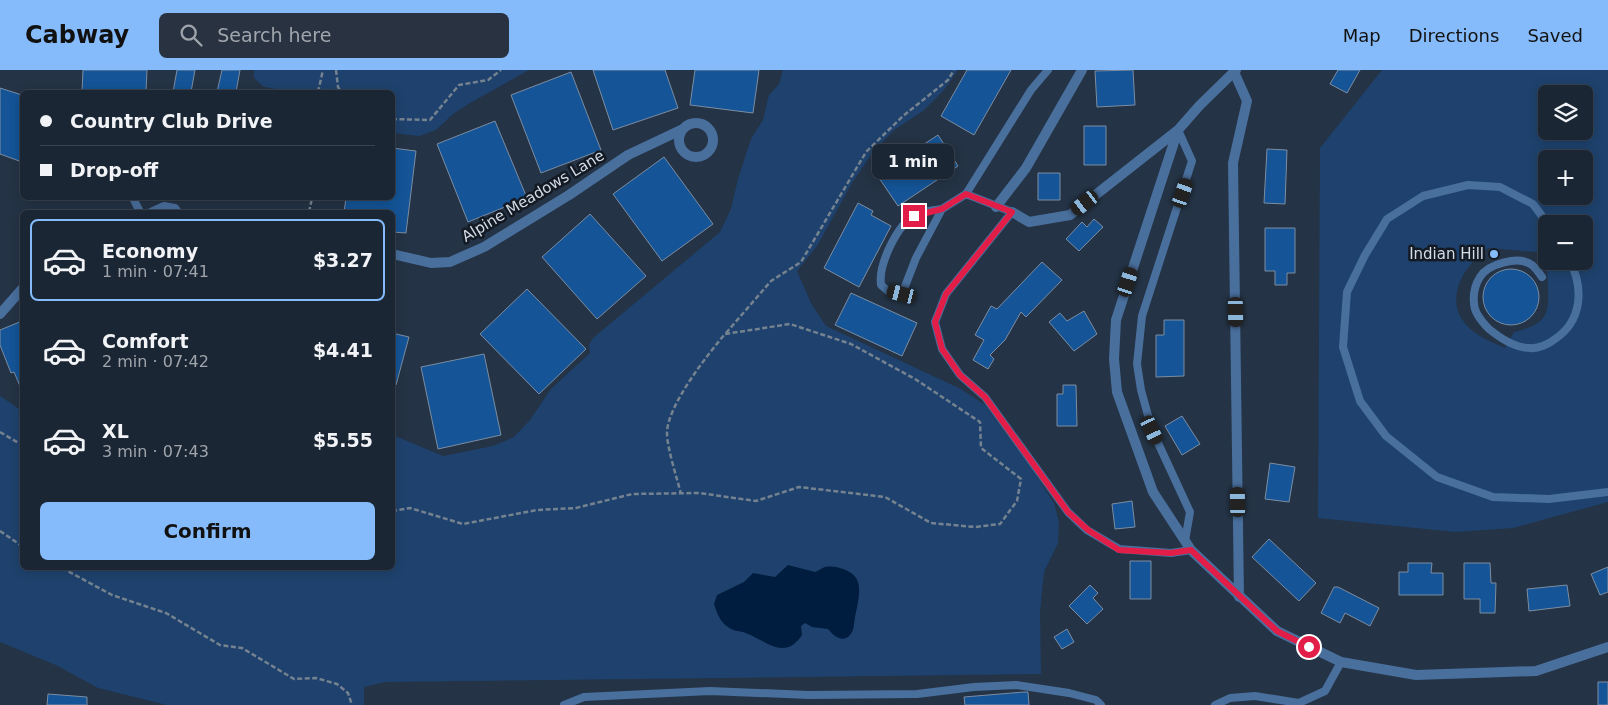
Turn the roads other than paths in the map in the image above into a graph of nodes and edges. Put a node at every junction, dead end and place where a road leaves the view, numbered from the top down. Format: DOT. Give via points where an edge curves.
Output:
graph roads {
  1 [pos="1048,70"];
  2 [pos="1082,70"];
  3 [pos="1235,71"];
  4 [pos="683,129"];
  5 [pos="1178,130"];
  6 [pos="966,194"];
  7 [pos="996,207"];
  8 [pos="942,209"];
  9 [pos="155,210"];
  10 [pos="176,210"];
  11 [pos="1012,212"];
  12 [pos="1541,215"];
  13 [pos="395,255"];
  14 [pos="1574,270"];
  15 [pos="1542,277"];
  16 [pos="20,291"];
  17 [pos="0,314"];
  18 [pos="1608,492"];
  19 [pos="1188,545"];
  20 [pos="1239,598"];
  21 [pos="1608,646"];
  22 [pos="1341,662"];
  23 [pos="564,705"];
  24 [pos="1101,705"];
  25 [pos="1215,705"];
  1 -- 6 [label="lane" via="1031,90"];
  2 -- 7 [label="street" via="1026,168"];
  3 -- 5 [label="street"];
  3 -- 20 [label="street" via="1247,101 1232,163"];
  4 -- 13 [label="street, Alpine Meadows Lane" via="628,155 492,242 450,262 432,263"];
  5 -- 11 [label="street" via="1070,215 1029,222"];
  5 -- 19 [label="lane" via="1192,161 1142,316 1137,364 1152,430 1190,512"];
  5 -- 19 [label="street" via="1116,320 1114,359 1117,392 1154,492"];
  6 -- 7 [label="lane"];
  6 -- 8 [label="lane"];
  7 -- 11 [label="lane"];
  8 -- 8 [label="lane" via="914,216 893,241 880,276 880,284 888,291 902,294 916,258"];
  9 -- 10 [label="lane" via="164,206"];
  11 -- 19 [label="lane" via="946,294 935,322 942,349 960,375 985,397 1068,512 1088,530 1119,550 1171,553"];
  12 -- 18 [label="lane" via="1533,204 1500,187 1468,185 1423,196 1387,218 1347,292 1343,347 1360,401 1386,436 1437,477 1493,497 1549,499"];
  14 -- 15 [label="lane" via="1580,294 1573,322 1549,343 1530,348 1500,338 1484,324 1474,306 1474,292 1481,276 1514,260 1532,264"];
  16 -- 17 [label="street"];
  19 -- 20 [label="street"];
  20 -- 22 [label="street" via="1277,631"];
  21 -- 22 [label="street" via="1536,671 1416,675"];
  22 -- 25 [label="lane" via="1325,691 1298,703 1255,696 1230,698"];
  23 -- 24 [label="lane" via="584,697 710,691 809,695 916,694 1016,685 1069,692 1096,700"];
}
